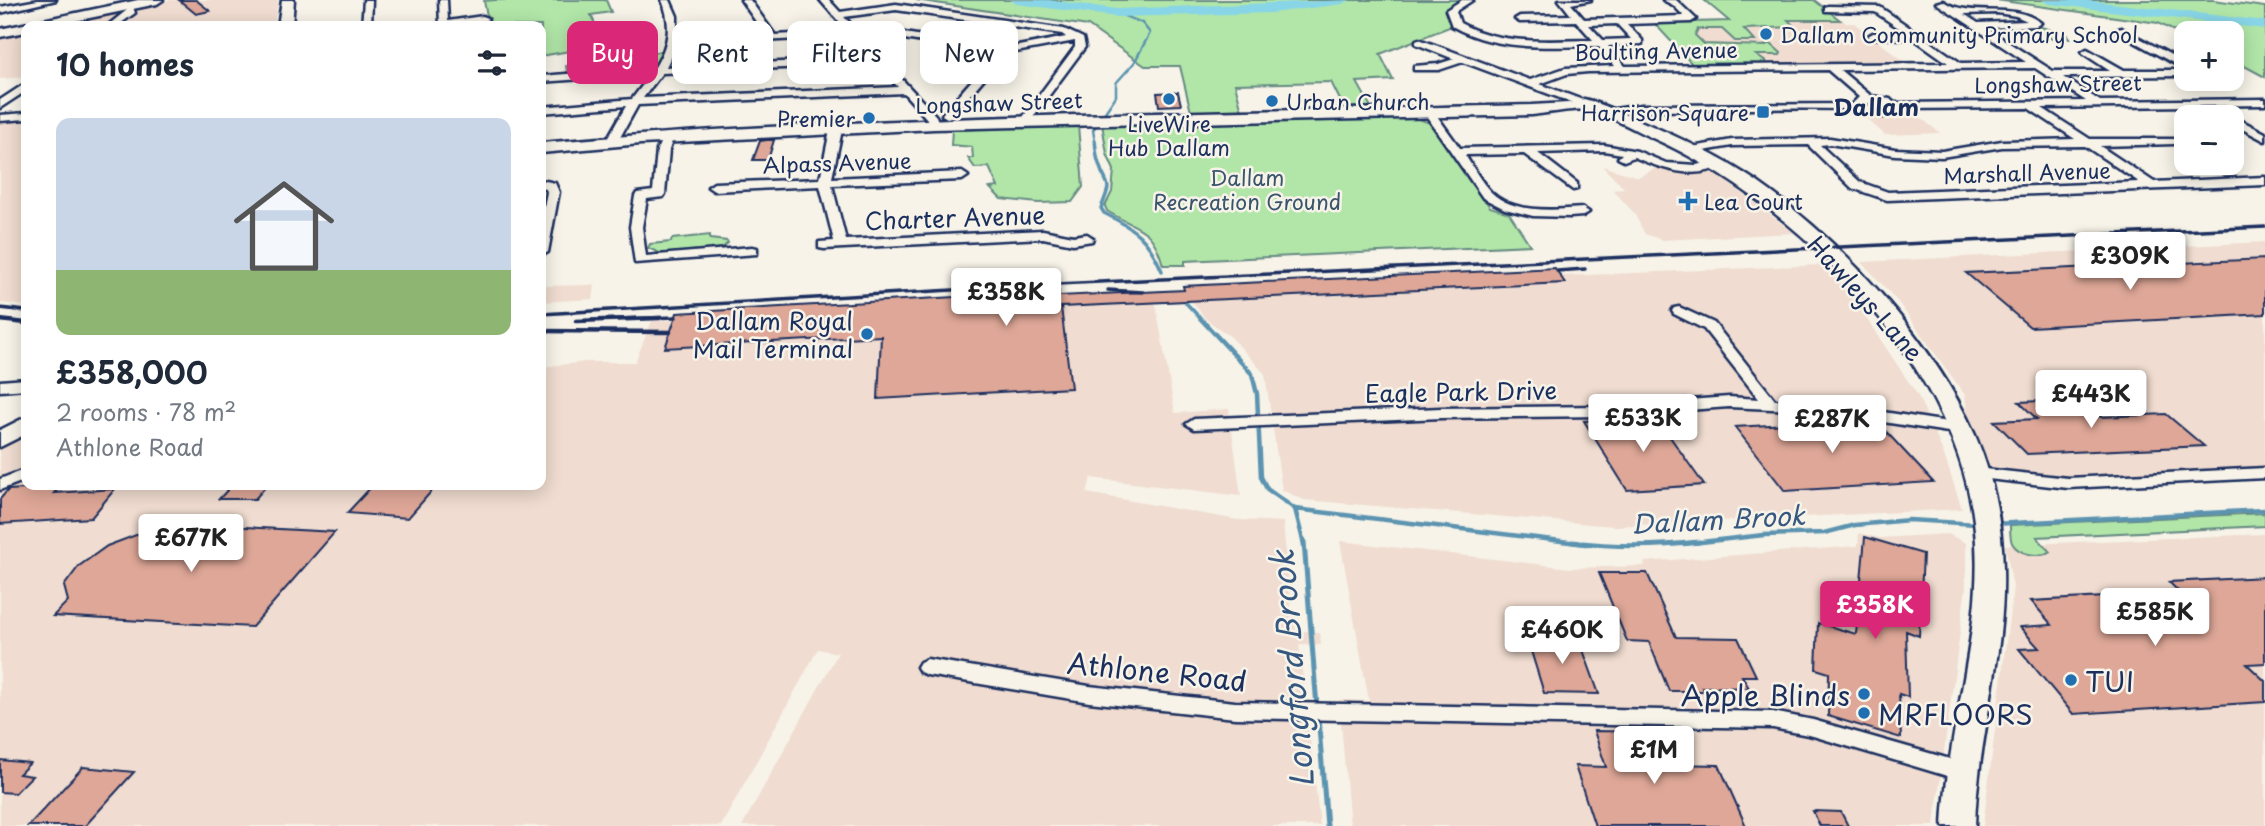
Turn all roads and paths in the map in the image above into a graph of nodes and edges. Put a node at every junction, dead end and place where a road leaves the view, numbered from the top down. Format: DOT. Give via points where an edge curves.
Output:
graph roads {
  1 [pos="51,0"];
  2 [pos="157,0"];
  3 [pos="288,0"];
  4 [pos="368,0"];
  5 [pos="443,0"];
  6 [pos="666,0"];
  7 [pos="745,0"];
  8 [pos="824,0"];
  9 [pos="1469,0"];
  10 [pos="1565,0"];
  11 [pos="1587,0"];
  12 [pos="1667,0"];
  13 [pos="1865,0"];
  14 [pos="1940,3"];
  15 [pos="129,6"];
  16 [pos="1828,9"];
  17 [pos="1877,9"];
  18 [pos="0,10"];
  19 [pos="1954,12"];
  20 [pos="837,15"];
  21 [pos="67,19"];
  22 [pos="483,19"];
  23 [pos="1520,19"];
  24 [pos="1580,20"];
  25 [pos="57,21"];
  26 [pos="118,21"];
  27 [pos="286,21"];
  28 [pos="366,21"];
  29 [pos="444,21"];
  30 [pos="470,21"];
  31 [pos="673,21"];
  32 [pos="760,21"];
  33 [pos="843,21"];
  34 [pos="1620,21"];
  35 [pos="1976,26"];
  36 [pos="21,29"];
  37 [pos="2107,31"];
  38 [pos="2121,31"];
  39 [pos="2134,31"];
  40 [pos="0,33"];
  41 [pos="1873,36"];
  42 [pos="1916,36"];
  43 [pos="1077,38"];
  44 [pos="1419,42"];
  45 [pos="1599,42"];
  46 [pos="672,45"];
  47 [pos="1018,49"];
  48 [pos="2087,52"];
  49 [pos="1463,59"];
  50 [pos="2174,60"];
  51 [pos="787,65"];
  52 [pos="2037,65"];
  53 [pos="1829,66"];
  54 [pos="1959,66"];
  55 [pos="1417,67"];
  56 [pos="1622,68"];
  57 [pos="660,70"];
  58 [pos="2121,73"];
  59 [pos="2174,73"];
  60 [pos="2051,74"];
  61 [pos="546,79"];
  62 [pos="900,84"];
  63 [pos="972,84"];
  64 [pos="1530,84"];
  65 [pos="21,90"];
  66 [pos="905,90"];
  67 [pos="635,102"];
  68 [pos="2265,102"];
  69 [pos="1864,103"];
  70 [pos="2204,103"];
  71 [pos="1584,104"];
  72 [pos="2098,104"];
  73 [pos="0,105"];
  74 [pos="2031,105"];
  75 [pos="2207,105"];
  76 [pos="546,110"];
  77 [pos="1428,111"];
  78 [pos="1608,113"];
  79 [pos="944,114"];
  80 [pos="21,116"];
  81 [pos="0,118"];
  82 [pos="1088,120"];
  83 [pos="1027,122"];
  84 [pos="2244,126"];
  85 [pos="836,130"];
  86 [pos="667,138"];
  87 [pos="2265,138"];
  88 [pos="612,141"];
  89 [pos="2174,141"];
  90 [pos="1810,142"];
  91 [pos="2087,142"];
  92 [pos="546,148"];
  93 [pos="1527,150"];
  94 [pos="1692,150"];
  95 [pos="1456,152"];
  96 [pos="1717,164"];
  97 [pos="962,176"];
  98 [pos="2265,181"];
  99 [pos="825,182"];
  100 [pos="2151,185"];
  101 [pos="546,186"];
  102 [pos="1573,186"];
  103 [pos="714,187"];
  104 [pos="546,204"];
  105 [pos="1583,212"];
  106 [pos="1087,238"];
  107 [pos="841,244"];
  108 [pos="824,245"];
  109 [pos="752,251"];
  110 [pos="1679,311"];
  111 [pos="21,384"];
  112 [pos="0,386"];
  113 [pos="1770,403"];
  114 [pos="1194,424"];
  115 [pos="21,427"];
  116 [pos="1961,429"];
  117 [pos="0,440"];
  118 [pos="1976,473"];
  119 [pos="2265,473"];
  120 [pos="21,476"];
  121 [pos="0,485"];
  122 [pos="927,667"];
  123 [pos="1964,772"];
  124 [pos="1959,826"];
  1 -- 18 [label="street"];
  1 -- 21 [label="street"];
  2 -- 15 [label="street"];
  3 -- 27 [label="street"];
  4 -- 28 [label="street"];
  5 -- 29 [label="street"];
  6 -- 31 [label="street"];
  7 -- 32 [label="street"];
  8 -- 20 [label="street"];
  9 -- 45 [label="street" via="1454,7 1450,18 1478,35 1524,43"];
  10 -- 11 [label="street"];
  10 -- 24 [label="street"];
  12 -- 34 [label="street" via="1691,19"];
  13 -- 17 [label="street"];
  14 -- 19 [label="street"];
  15 -- 21 [label="street"];
  15 -- 26 [label="street" via="132,11"];
  16 -- 17 [label="street"];
  17 -- 42 [label="street"];
  19 -- 35 [label="street"];
  19 -- 35 [label="street" via="2013,12 2036,23"];
  20 -- 33 [label="street"];
  20 -- 43 [label="street" via="899,7 1064,32"];
  21 -- 25 [label="street"];
  22 -- 30 [label="street"];
  23 -- 24 [label="street"];
  24 -- 34 [label="street"];
  24 -- 45 [label="street"];
  34 -- 45 [label="street" via="1639,42"];
  35 -- 52 [label="street"];
  36 -- 40 [label="street"];
  37 -- 38 [label="street"];
  38 -- 39 [label="street"];
  38 -- 50 [label="street"];
  41 -- 42 [label="street"];
  42 -- 54 [label="street"];
  43 -- 47 [label="street"];
  43 -- 83 [label="street" via="1080,47"];
  44 -- 49 [label="street, Hawleys Lane"];
  45 -- 56 [label="street"];
  46 -- 57 [label="street"];
  48 -- 58 [label="street"];
  49 -- 55 [label="street" via="1439,67"];
  49 -- 64 [label="street, Hawleys Lane"];
  51 -- 57 [label="street"];
  52 -- 54 [label="street, Boulting Avenue"];
  52 -- 60 [label="street"];
  53 -- 54 [label="street, Boulting Avenue"];
  53 -- 56 [label="street, Boulting Avenue"];
  53 -- 69 [label="street"];
  56 -- 64 [label="street, Boulting Avenue" via="1570,70"];
  57 -- 61 [label="street"];
  57 -- 67 [label="street"];
  58 -- 59 [label="street"];
  58 -- 60 [label="street"];
  60 -- 72 [label="street"];
  62 -- 66 [label="street"];
  63 -- 79 [label="street"];
  64 -- 71 [label="street, Hawleys Lane"];
  65 -- 73 [label="street"];
  66 -- 67 [label="street"];
  66 -- 79 [label="street" via="932,118"];
  67 -- 76 [label="street"];
  67 -- 88 [label="street"];
  68 -- 70 [label="street, Longshaw Street"];
  69 -- 74 [label="street, Longshaw Street"];
  69 -- 78 [label="street" via="1640,108"];
  70 -- 72 [label="street, Longshaw Street"];
  70 -- 75 [label="street"];
  71 -- 77 [label="street, Longshaw Street"];
  71 -- 78 [label="street, Hawleys Lane"];
  72 -- 74 [label="street, Longshaw Street"];
  74 -- 91 [label="street"];
  77 -- 82 [label="street, Longshaw Street"];
  77 -- 95 [label="street"];
  78 -- 94 [label="street, Hawleys Lane"];
  79 -- 83 [label="street, Longshaw Street"];
  79 -- 85 [label="street, Longshaw Street"];
  80 -- 81 [label="street"];
  82 -- 83 [label="street, Longshaw Street"];
  84 -- 87 [label="street"];
  85 -- 86 [label="street, Longshaw Street"];
  85 -- 99 [label="street"];
  86 -- 88 [label="street, Longshaw Street"];
  86 -- 109 [label="street" via="659,194 641,196 636,227 640,260 734,248"];
  88 -- 92 [label="street, Longshaw Street"];
  89 -- 91 [label="street"];
  90 -- 91 [label="street" via="1931,154 2003,144"];
  90 -- 94 [label="street" via="1732,143"];
  90 -- 100 [label="street, Marshall Avenue" via="1856,185 1887,196"];
  91 -- 100 [label="street"];
  93 -- 95 [label="street"];
  93 -- 96 [label="street" via="1604,148 1665,166 1696,169"];
  93 -- 102 [label="street"];
  94 -- 96 [label="street, Hawleys Lane"];
  95 -- 105 [label="street" via="1487,195 1503,205 1534,213"];
  96 -- 116 [label="street, Hawleys Lane" via="1780,208 1874,298 1930,369"];
  97 -- 99 [label="street, Alpass Avenue"];
  98 -- 100 [label="street, Marshall Avenue"];
  99 -- 103 [label="street, Alpass Avenue"];
  99 -- 107 [label="street"];
  101 -- 104 [label="street" via="553,188"];
  106 -- 107 [label="street, Charter Avenue" via="1043,234"];
  107 -- 108 [label="street, Charter Avenue"];
  110 -- 113 [label="street" via="1709,326"];
  111 -- 112 [label="street"];
  113 -- 114 [label="street, Eagle Park Drive"];
  113 -- 116 [label="street, Eagle Park Drive"];
  115 -- 117 [label="street"];
  116 -- 118 [label="street, Hawleys Lane"];
  118 -- 119 [label="street" via="2068,483"];
  118 -- 123 [label="street, Hawleys Lane" via="1987,524 1989,604"];
  120 -- 121 [label="street"];
  122 -- 123 [label="street, Athlone Road" via="1235,710 1773,720"];
  123 -- 124 [label="street, Hawleys Lane"];
}
